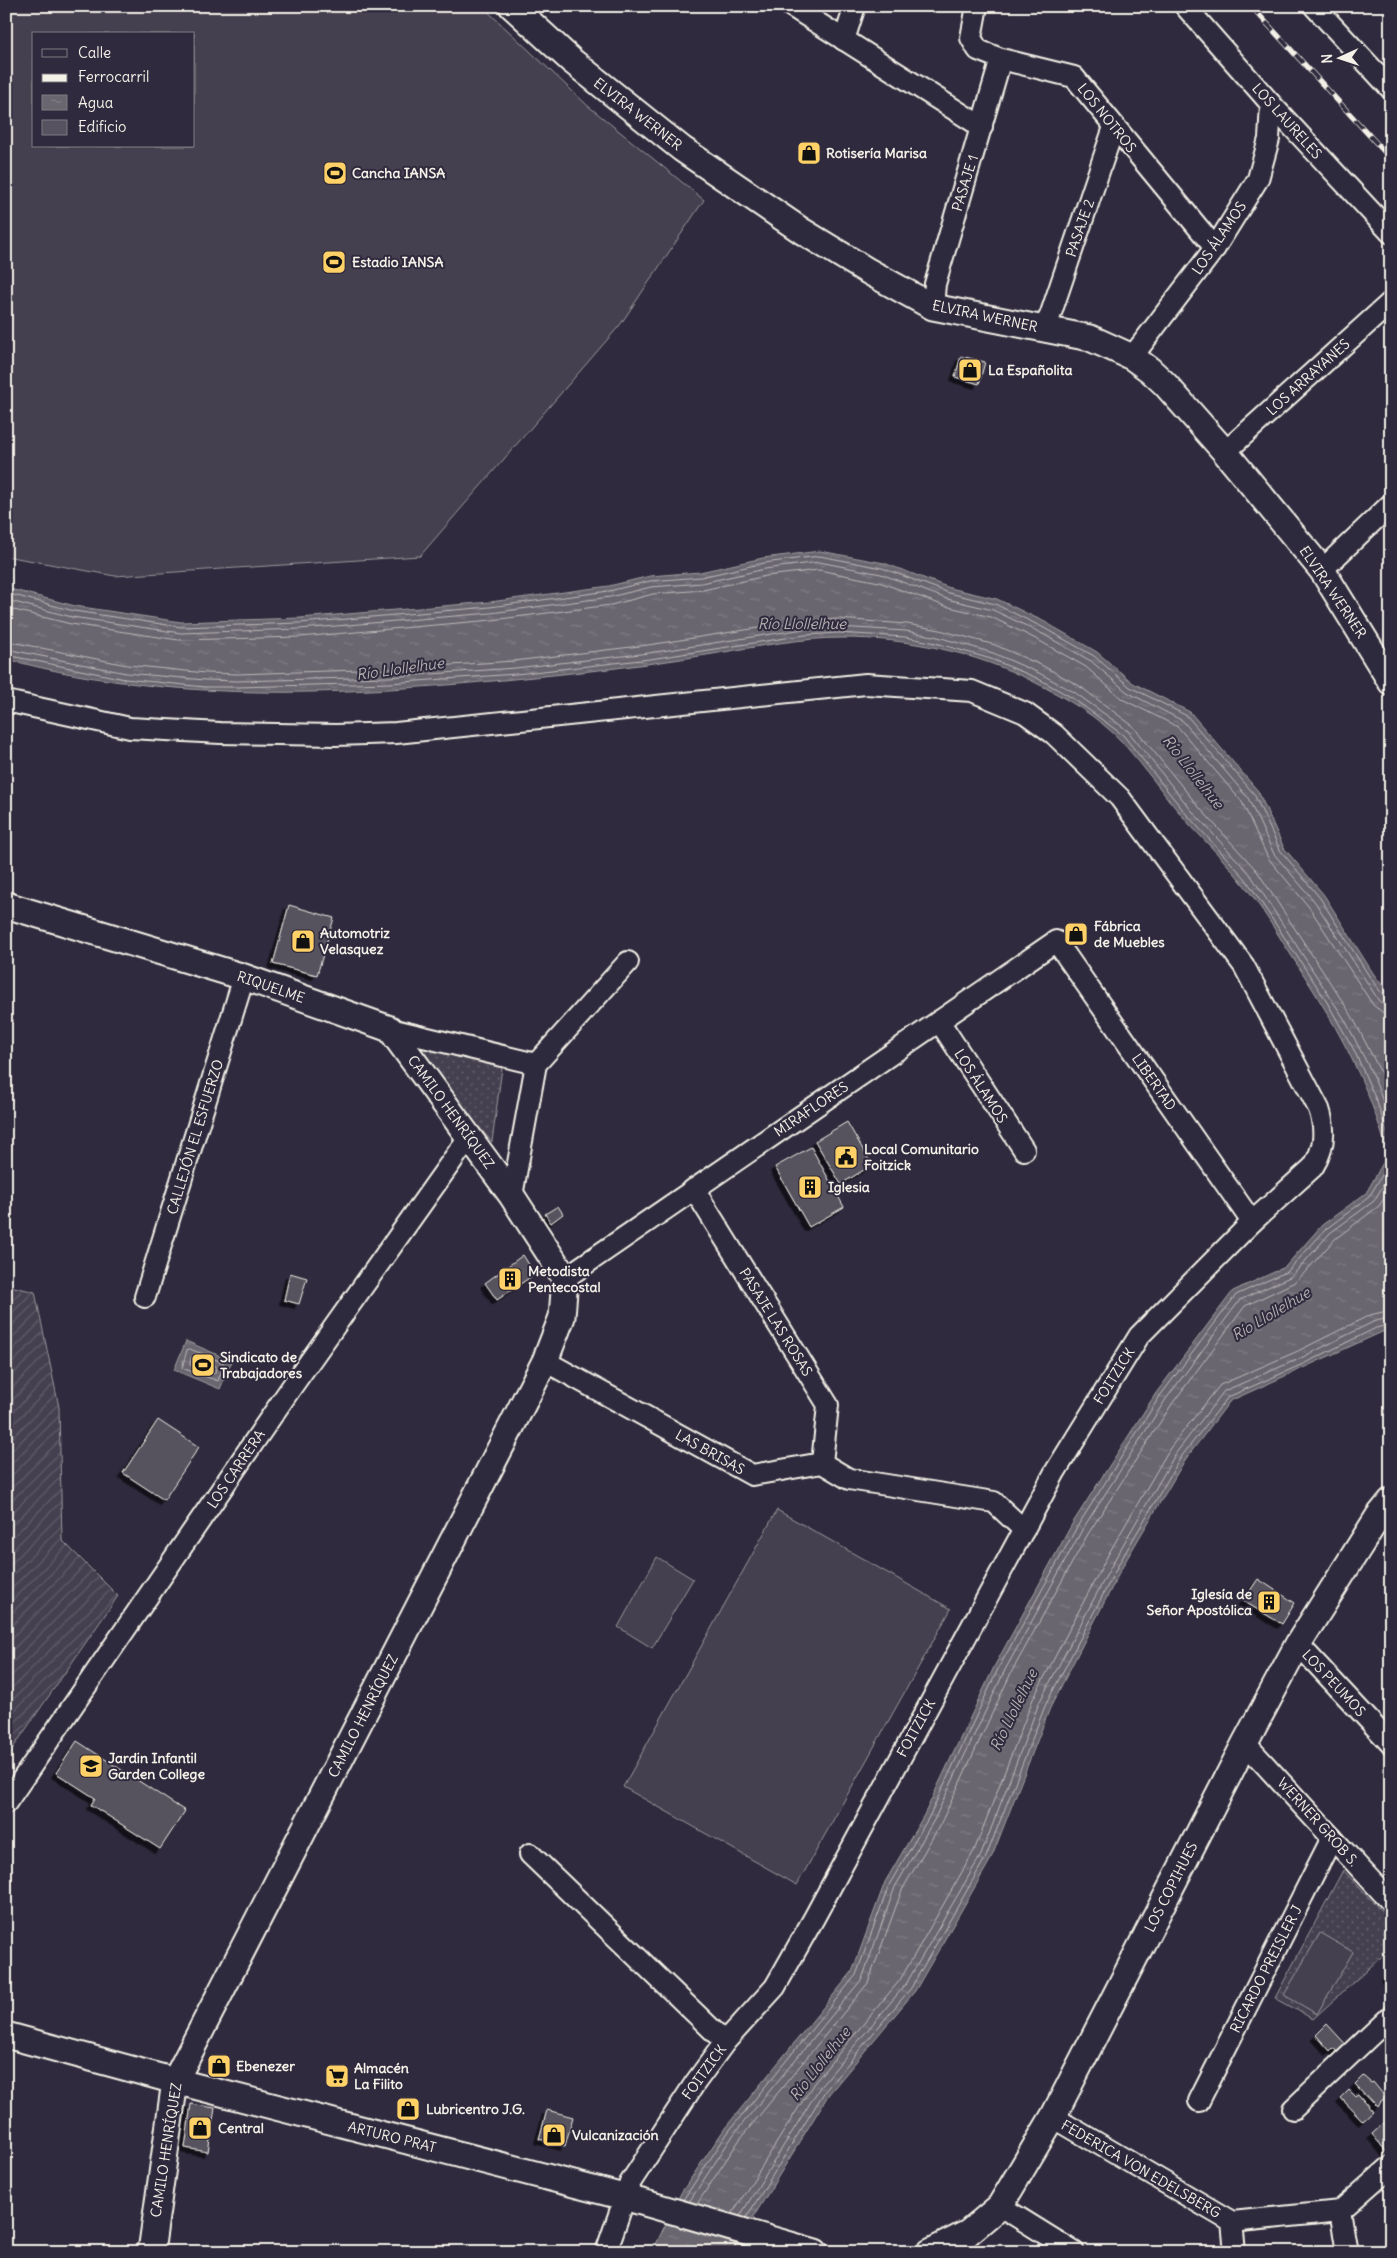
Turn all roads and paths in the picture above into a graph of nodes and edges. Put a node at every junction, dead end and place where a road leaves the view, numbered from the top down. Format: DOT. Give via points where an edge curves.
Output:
graph roads {
  1 [pos="512,6"];
  2 [pos="791,6"];
  3 [pos="855,6"];
  4 [pos="977,6"];
  5 [pos="1185,6"];
  6 [pos="1314,6"];
  7 [pos="844,40"];
  8 [pos="1001,59"];
  9 [pos="1391,90"];
  10 [pos="1271,104"];
  11 [pos="982,127"];
  12 [pos="1114,128"];
  13 [pos="1391,233"];
  14 [pos="1215,248"];
  15 [pos="1391,302"];
  16 [pos="932,307"];
  17 [pos="1043,328"];
  18 [pos="1132,357"];
  19 [pos="1225,452"];
  20 [pos="1391,504"];
  21 [pos="1322,570"];
  22 [pos="1391,682"];
  23 [pos="6,701"];
  24 [pos="6,905"];
  25 [pos="1056,941"];
  26 [pos="628,962"];
  27 [pos="244,977"];
  28 [pos="939,1021"];
  29 [pos="390,1029"];
  30 [pos="536,1064"];
  31 [pos="469,1137"];
  32 [pos="1024,1150"];
  33 [pos="694,1189"];
  34 [pos="512,1196"];
  35 [pos="1252,1222"];
  36 [pos="565,1278"];
  37 [pos="145,1297"];
  38 [pos="545,1361"];
  39 [pos="822,1463"];
  40 [pos="1386,1514"];
  41 [pos="1024,1530"];
  42 [pos="1298,1644"];
  43 [pos="1245,1743"];
  44 [pos="1391,1744"];
  45 [pos="6,1803"];
  46 [pos="1332,1838"];
  47 [pos="530,1854"];
  48 [pos="1391,1902"];
  49 [pos="1391,2016"];
  50 [pos="6,2035"];
  51 [pos="725,2042"];
  52 [pos="175,2081"];
  53 [pos="1199,2101"];
  54 [pos="1293,2109"];
  55 [pos="1053,2117"];
  56 [pos="1391,2166"];
  57 [pos="629,2199"];
  58 [pos="1000,2206"];
  59 [pos="1340,2211"];
  60 [pos="1232,2222"];
  61 [pos="151,2252"];
  62 [pos="606,2252"];
  63 [pos="815,2252"];
  64 [pos="930,2252"];
  65 [pos="1074,2252"];
  66 [pos="1235,2252"];
  67 [pos="1347,2252"];
  1 -- 16 [label="main road, ELVIRA WERNER" via="626,106 739,190 810,236"];
  2 -- 7 [label="street"];
  3 -- 7 [label="street"];
  4 -- 8 [label="street, LOS NOTROS" via="971,38 978,50"];
  5 -- 10 [label="street, LOS LAURELES"];
  6 -- 9 [label="street"];
  7 -- 11 [label="street"];
  8 -- 11 [label="street, PASAJE 1"];
  8 -- 12 [label="street, LOS NOTROS" via="1074,77"];
  10 -- 13 [label="street, LOS LAURELES"];
  10 -- 14 [label="street, LOS ÁLAMOS" via="1269,139 1258,178"];
  11 -- 16 [label="street, PASAJE 1" via="935,284"];
  12 -- 14 [label="street, LOS NOTROS"];
  12 -- 17 [label="street, PASAJE 2" via="1050,316"];
  14 -- 18 [label="street, LOS ÁLAMOS"];
  15 -- 19 [label="street, LOS ARRAYANES"];
  16 -- 17 [label="main road, ELVIRA WERNER"];
  17 -- 18 [label="main road, ELVIRA WERNER" via="1090,338"];
  18 -- 19 [label="main road, ELVIRA WERNER" via="1165,384"];
  19 -- 21 [label="main road, ELVIRA WERNER"];
  20 -- 21 [label="street"];
  21 -- 22 [label="main road, ELVIRA WERNER"];
  23 -- 35 [label="street, FOITZICK" via="130,728 220,734 336,735 396,733 866,684 972,691 1024,713 1046,729 1120,798 1244,966 1319,1109 1324,1133 1316,1162 1305,1176"];
  24 -- 27 [label="main road, RIQUELME"];
  25 -- 28 [label="street, MIRAFLORES"];
  25 -- 35 [label="street, LIBERTAD"];
  26 -- 30 [label="street"];
  27 -- 29 [label="main road, RIQUELME"];
  27 -- 37 [label="street, CALLEJÓN EL ESFUERZO"];
  28 -- 32 [label="street, LOS ÁLAMOS"];
  28 -- 33 [label="street, MIRAFLORES"];
  29 -- 30 [label="street, RIQUELME"];
  29 -- 31 [label="main road, CAMILO HENRÍQUEZ"];
  30 -- 34 [label="street, CAMILO HENRÍQUEZ"];
  31 -- 34 [label="main road, CAMILO HENRÍQUEZ"];
  31 -- 45 [label="street, LOS CARRERA" via="293,1385"];
  33 -- 36 [label="street, MIRAFLORES"];
  33 -- 39 [label="street, PASAJE LAS ROSAS" via="828,1405"];
  34 -- 36 [label="main road, CAMILO HENRÍQUEZ"];
  35 -- 41 [label="street, FOITZICK" via="1139,1336 1054,1472"];
  36 -- 38 [label="main road, CAMILO HENRÍQUEZ" via="562,1318"];
  38 -- 39 [label="street, LAS BRISAS" via="752,1475"];
  38 -- 52 [label="main road, CAMILO HENRÍQUEZ"];
  39 -- 41 [label="street" via="849,1479 994,1502"];
  40 -- 42 [label="main road, LOS COPIHUES"];
  41 -- 51 [label="street, FOITZICK" via="775,1986"];
  42 -- 43 [label="main road, LOS COPIHUES"];
  42 -- 44 [label="street, LOS PEUMOS"];
  43 -- 46 [label="street, WERNER GROB S."];
  43 -- 55 [label="main road, LOS COPIHUES"];
  46 -- 48 [label="street, WERNER GROB S."];
  46 -- 53 [label="street, RICARDO PREISLER J"];
  47 -- 51 [label="street"];
  49 -- 54 [label="street"];
  50 -- 52 [label="main road, ARTURO PRAT"];
  51 -- 57 [label="street, FOITZICK" via="630,2183"];
  52 -- 57 [label="main road, ARTURO PRAT"];
  52 -- 61 [label="main road, CAMILO HENRÍQUEZ"];
  55 -- 58 [label="main road, LOS COPIHUES"];
  55 -- 60 [label="street, FEDERICA VON EDELSBERG"];
  56 -- 59 [label="street"];
  57 -- 62 [label="street, FOITZICK"];
  57 -- 63 [label="main road, ARTURO PRAT"];
  58 -- 64 [label="main road, LOS COPIHUES" via="968,2232"];
  58 -- 65 [label="street"];
  59 -- 60 [label="street, FEDERICA VON EDELSBERG"];
  59 -- 67 [label="street"];
  60 -- 66 [label="street"];
}
